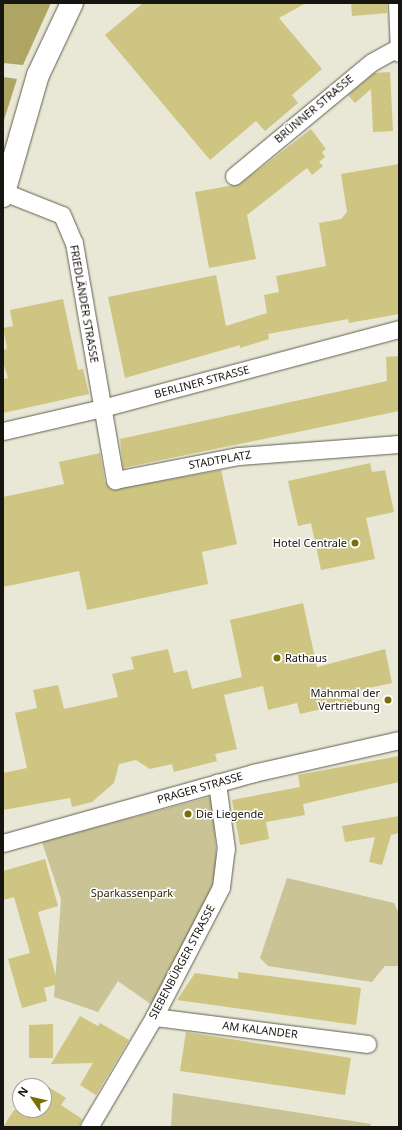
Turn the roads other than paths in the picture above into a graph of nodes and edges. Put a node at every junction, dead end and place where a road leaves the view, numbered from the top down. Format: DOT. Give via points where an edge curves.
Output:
graph roads {
  1 [pos="72,3"];
  2 [pos="397,3"];
  3 [pos="399,49"];
  4 [pos="234,176"];
  5 [pos="4,194"];
  6 [pos="399,329"];
  7 [pos="102,408"];
  8 [pos="3,431"];
  9 [pos="399,444"];
  10 [pos="399,740"];
  11 [pos="216,783"];
  12 [pos="3,843"];
  13 [pos="154,1017"];
  14 [pos="367,1044"];
  15 [pos="89,1127"];
  1 -- 5 [label="street" via="38,75"];
  2 -- 3 [label="street"];
  3 -- 4 [label="street, BRÜNNER STRASSE" via="372,62"];
  5 -- 7 [label="street, FRIEDLÄNDER STRASSE" via="62,215 74,243"];
  6 -- 7 [label="street, BERLINER STRASSE"];
  7 -- 8 [label="street, BERLINER STRASSE"];
  7 -- 9 [label="street, STADTPLATZ" via="115,480 239,456"];
  10 -- 11 [label="street, PRAGER STRASSE"];
  11 -- 12 [label="street, PRAGER STRASSE"];
  11 -- 13 [label="street, SIEBENBÜRGER STRASSE" via="226,869 208,914"];
  13 -- 14 [label="street, AM KALANDER"];
  13 -- 15 [label="street, SIEBENBÜRGER STRASSE"];
}
